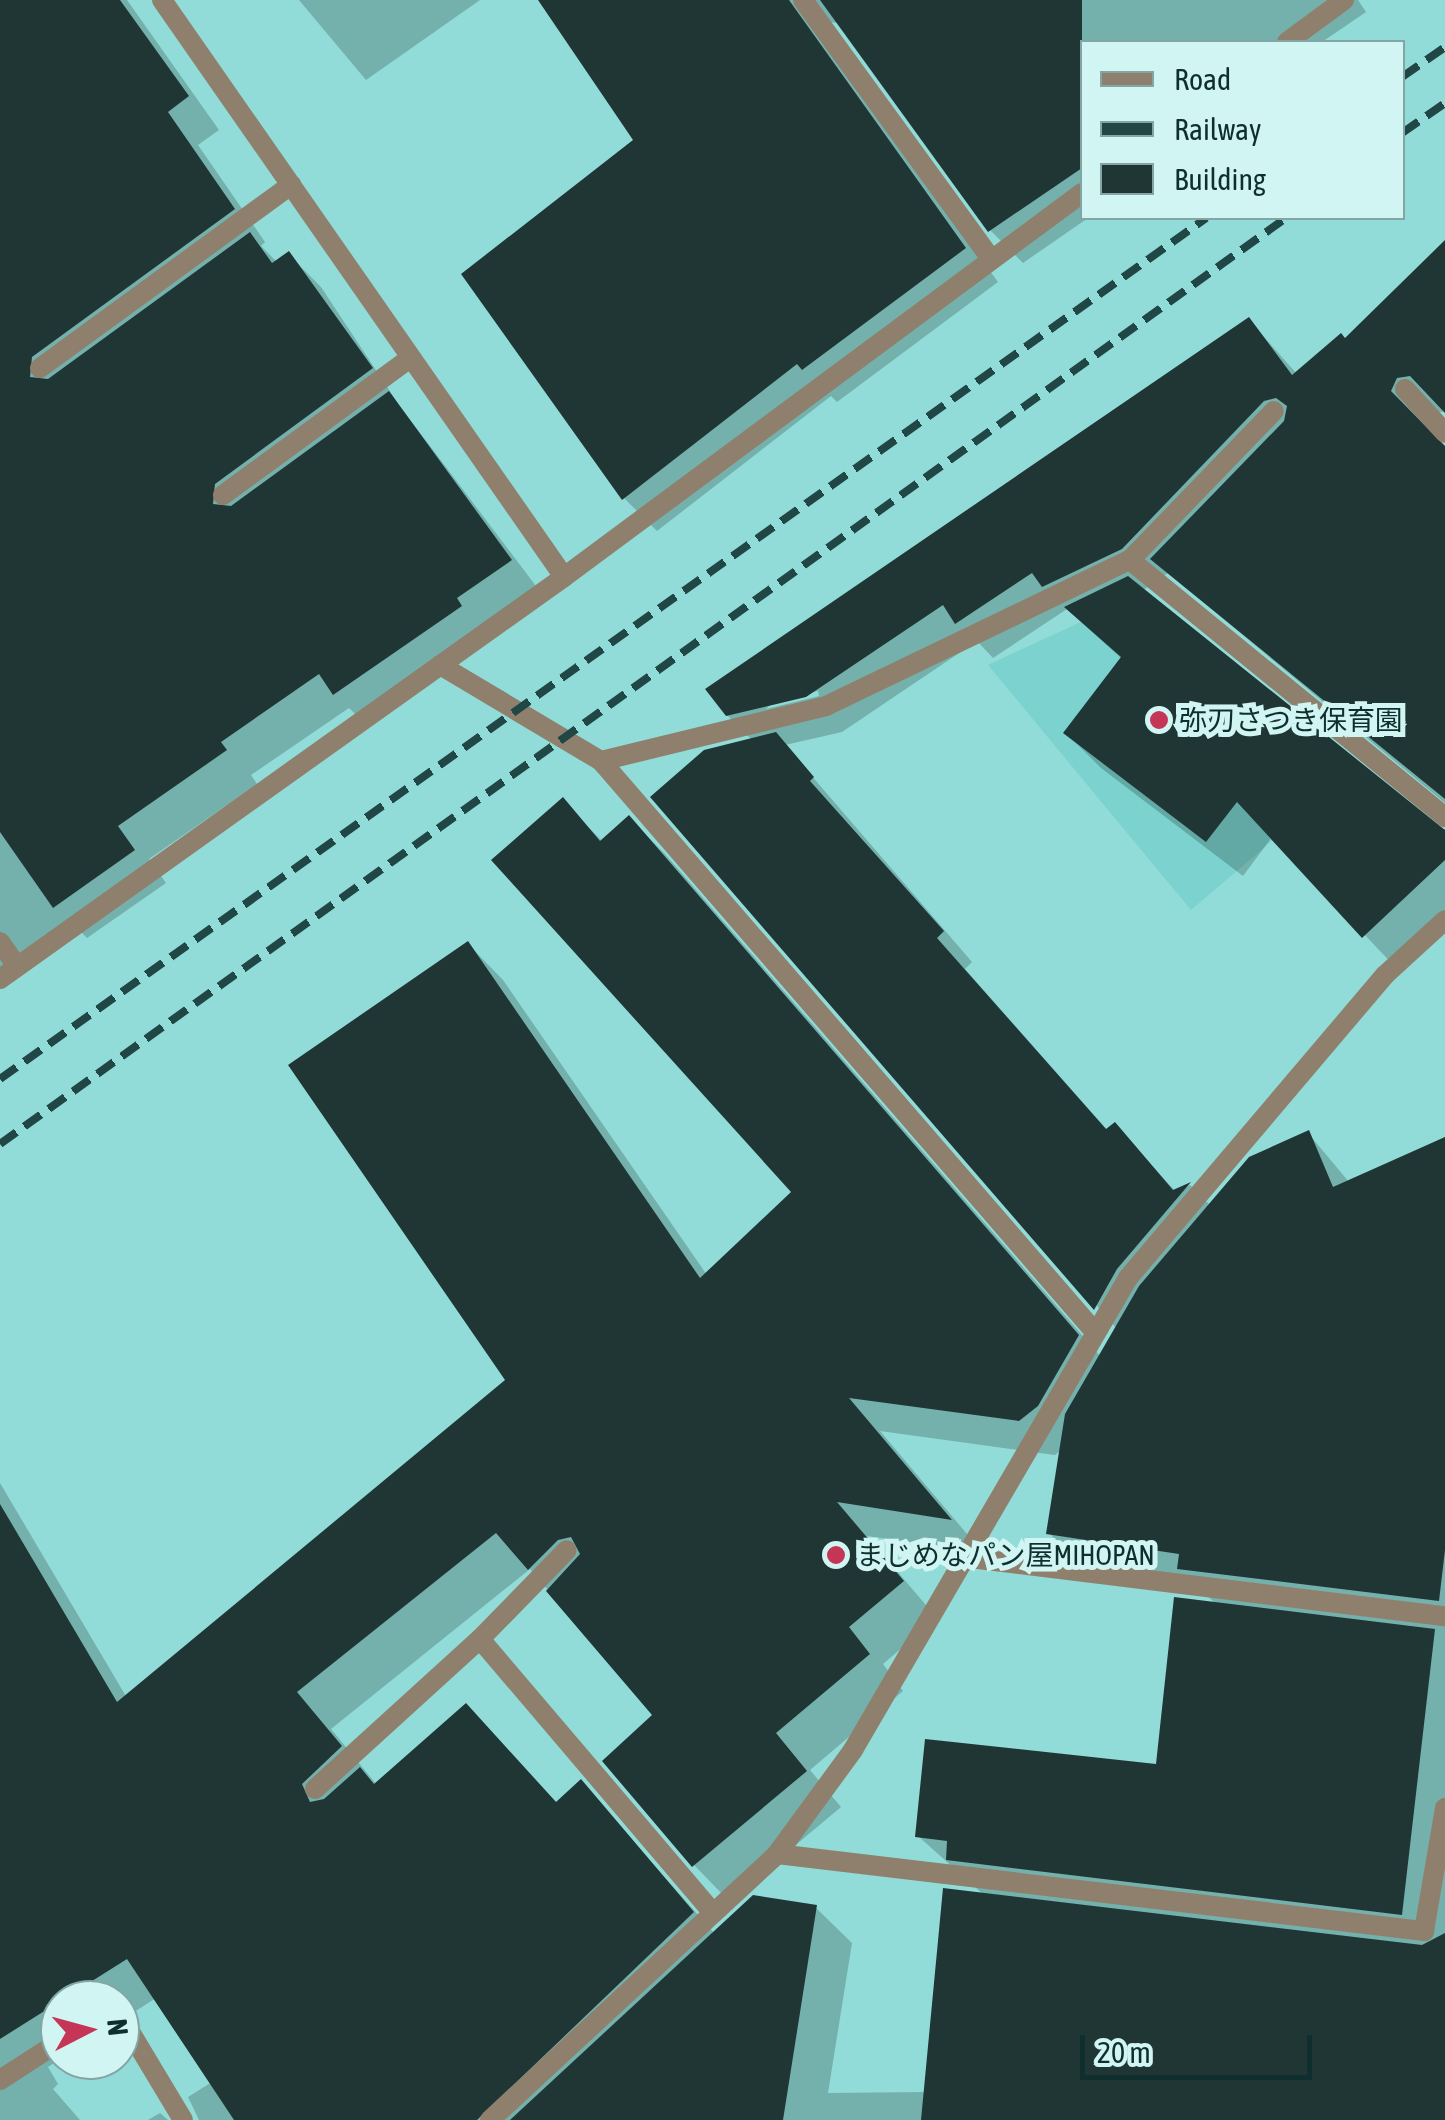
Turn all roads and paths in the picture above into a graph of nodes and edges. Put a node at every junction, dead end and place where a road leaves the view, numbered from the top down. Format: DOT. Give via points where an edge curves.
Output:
graph roads {
  1 [pos="162,0"];
  2 [pos="803,0"];
  3 [pos="1344,0"];
  4 [pos="1290,40"];
  5 [pos="292,185"];
  6 [pos="1080,194"];
  7 [pos="992,260"];
  8 [pos="410,358"];
  9 [pos="40,368"];
  10 [pos="1405,390"];
  11 [pos="1274,411"];
  12 [pos="1445,433"];
  13 [pos="223,496"];
  14 [pos="1130,560"];
  15 [pos="564,577"];
  16 [pos="440,665"];
  17 [pos="602,761"];
  18 [pos="1445,817"];
  19 [pos="1445,920"];
  20 [pos="0,942"];
  21 [pos="8,972"];
  22 [pos="1094,1332"];
  23 [pos="567,1550"];
  24 [pos="962,1557"];
  25 [pos="1445,1616"];
  26 [pos="480,1640"];
  27 [pos="315,1789"];
  28 [pos="1445,1808"];
  29 [pos="777,1854"];
  30 [pos="1438,1884"];
  31 [pos="714,1913"];
  32 [pos="140,2048"];
  33 [pos="40,2054"];
  34 [pos="0,2080"];
  35 [pos="183,2120"];
  36 [pos="490,2120"];
  1 -- 5 [label="street"];
  2 -- 7 [label="street"];
  3 -- 4 [label="street"];
  5 -- 8 [label="street"];
  5 -- 9 [label="street"];
  6 -- 7 [label="street"];
  7 -- 15 [label="street"];
  8 -- 13 [label="street"];
  8 -- 15 [label="street"];
  10 -- 12 [label="street"];
  11 -- 14 [label="street"];
  14 -- 17 [label="street" via="826,706"];
  14 -- 18 [label="street"];
  15 -- 16 [label="street"];
  16 -- 17 [label="street"];
  16 -- 21 [label="street"];
  17 -- 22 [label="street"];
  19 -- 22 [label="street" via="1386,975 1128,1278"];
  20 -- 21 [label="street"];
  22 -- 24 [label="street"];
  23 -- 26 [label="street"];
  24 -- 25 [label="street"];
  24 -- 29 [label="street" via="853,1750"];
  26 -- 27 [label="street"];
  26 -- 31 [label="street"];
  28 -- 30 [label="street"];
  29 -- 30 [label="street" via="1424,1931"];
  29 -- 31 [label="street"];
  31 -- 36 [label="street"];
  32 -- 35 [label="street"];
  33 -- 34 [label="street"];
}
